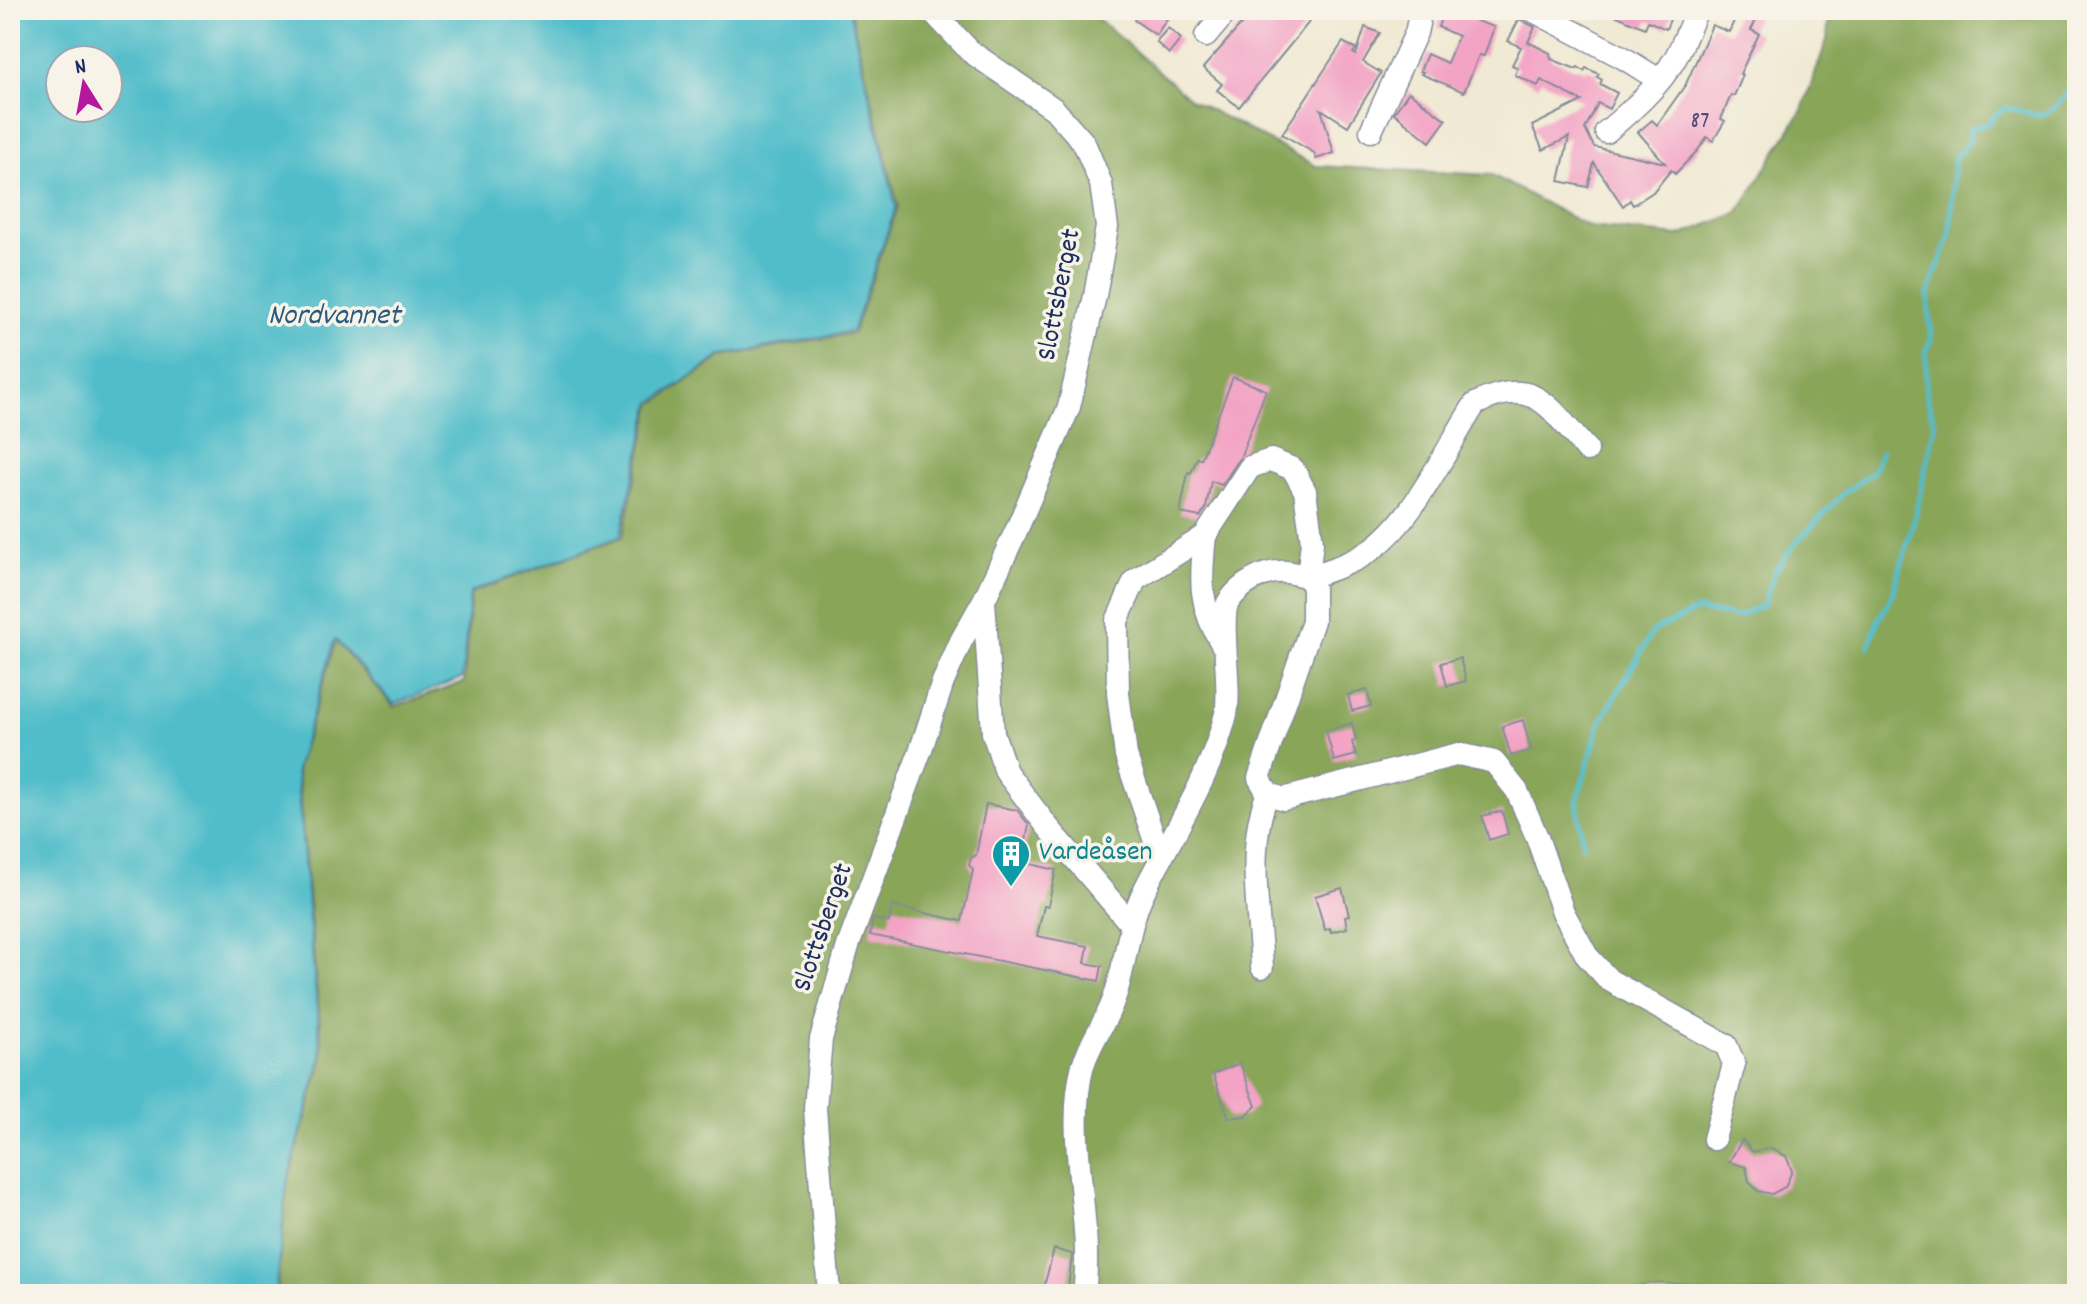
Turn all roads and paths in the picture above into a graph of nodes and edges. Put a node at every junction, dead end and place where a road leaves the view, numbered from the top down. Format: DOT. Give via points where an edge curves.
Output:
graph roads {
  1 [pos="931,10"];
  2 [pos="1228,10"];
  3 [pos="1421,10"];
  4 [pos="1532,10"];
  5 [pos="1697,10"];
  6 [pos="1206,36"];
  7 [pos="1659,80"];
  8 [pos="1371,131"];
  9 [pos="1606,132"];
  10 [pos="1587,450"];
  11 [pos="1205,536"];
  12 [pos="1308,576"];
  13 [pos="984,600"];
  14 [pos="1226,651"];
  15 [pos="1268,793"];
  16 [pos="1161,859"];
  17 [pos="1130,923"];
  18 [pos="1262,967"];
  19 [pos="1714,1139"];
  20 [pos="829,1294"];
  21 [pos="1084,1294"];
  1 -- 13 [label="street, Slottsberget" via="971,52 1054,109 1084,143 1101,184 1107,227 1069,407"];
  2 -- 6 [label="street"];
  3 -- 8 [label="street" via="1416,33"];
  4 -- 7 [label="street"];
  5 -- 7 [label="street" via="1676,58"];
  7 -- 9 [label="street"];
  10 -- 12 [label="street" via="1532,394 1493,395 1475,404 1405,520 1384,541 1359,558"];
  11 -- 12 [label="street" via="1250,467 1271,460 1282,464 1293,469 1305,491 1312,542"];
  11 -- 14 [label="street" via="1203,598 1209,623"];
  11 -- 16 [label="street" via="1135,580 1117,621 1126,756"];
  12 -- 14 [label="street" via="1284,571 1242,586 1226,603"];
  12 -- 15 [label="street" via="1313,621 1264,758 1259,778"];
  13 -- 17 [label="street, Slottsberget" via="993,733 1006,772"];
  13 -- 20 [label="street, Slottsberget" via="943,682 848,946 821,1039 815,1108"];
  14 -- 16 [label="street" via="1227,711 1204,781"];
  15 -- 18 [label="street" via="1255,841"];
  15 -- 19 [label="street" via="1283,799 1459,754 1494,762 1517,791 1563,912 1587,956 1609,980 1726,1045 1734,1064"];
  16 -- 17 [label="street"];
  17 -- 21 [label="street" via="1113,1001 1084,1064 1076,1121 1088,1265"];
}
